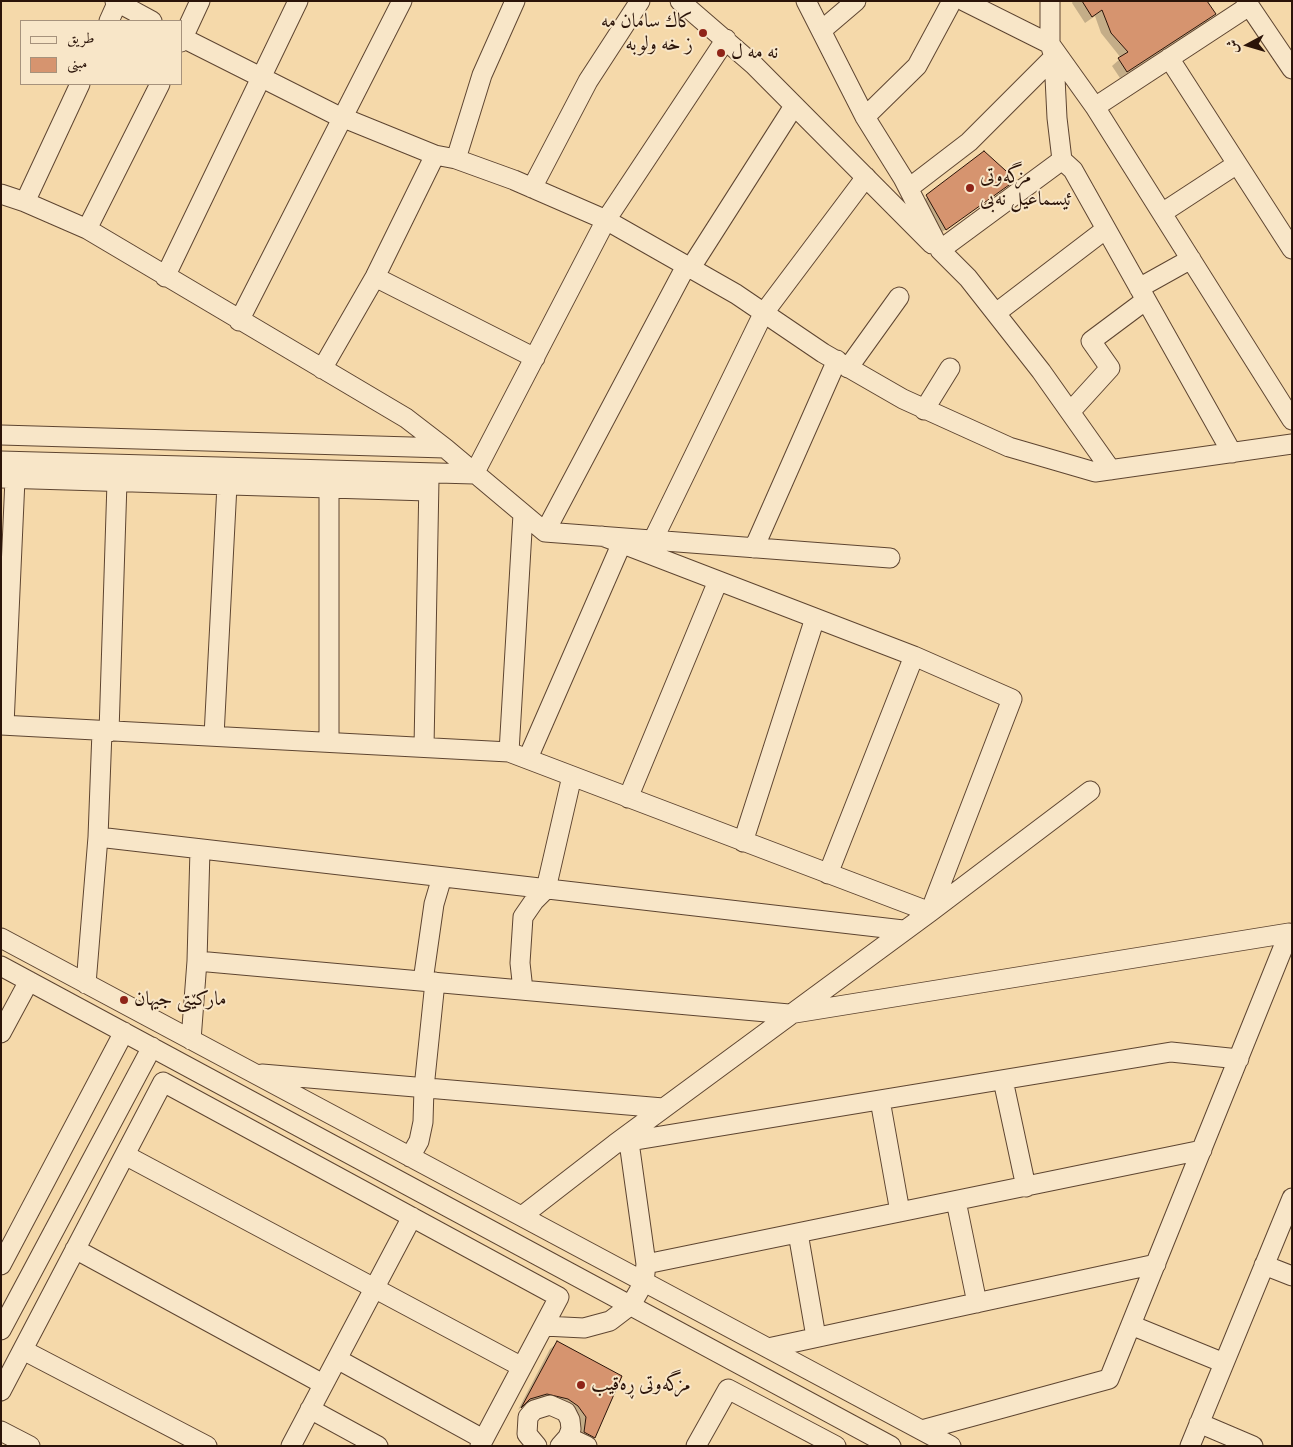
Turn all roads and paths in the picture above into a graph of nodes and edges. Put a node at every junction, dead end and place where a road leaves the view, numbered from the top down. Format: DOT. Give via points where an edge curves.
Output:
graph roads {
  1 [pos="200,1"];
  2 [pos="298,1"];
  3 [pos="402,1"];
  4 [pos="514,1"];
  5 [pos="640,1"];
  6 [pos="680,1"];
  7 [pos="806,1"];
  8 [pos="856,1"];
  9 [pos="952,1"];
  10 [pos="964,1"];
  11 [pos="1050,1"];
  12 [pos="117,2"];
  13 [pos="1248,3"];
  14 [pos="108,20"];
  15 [pos="150,20"];
  16 [pos="822,30"];
  17 [pos="182,39"];
  18 [pos="726,39"];
  19 [pos="1292,40"];
  20 [pos="1052,51"];
  21 [pos="1169,58"];
  22 [pos="1288,63"];
  23 [pos="262,76"];
  24 [pos="80,85"];
  25 [pos="159,85"];
  26 [pos="794,106"];
  27 [pos="1095,107"];
  28 [pos="865,117"];
  29 [pos="344,118"];
  30 [pos="435,155"];
  31 [pos="456,159"];
  32 [pos="1062,160"];
  33 [pos="1237,164"];
  34 [pos="866,177"];
  35 [pos="532,188"];
  36 [pos="909,188"];
  37 [pos="1,194"];
  38 [pos="25,202"];
  39 [pos="1162,213"];
  40 [pos="606,220"];
  41 [pos="87,229"];
  42 [pos="1106,229"];
  43 [pos="1292,249"];
  44 [pos="944,254"];
  45 [pos="1191,259"];
  46 [pos="688,267"];
  47 [pos="165,277"];
  48 [pos="375,277"];
  49 [pos="1143,294"];
  50 [pos="898,297"];
  51 [pos="996,313"];
  52 [pos="763,314"];
  53 [pos="239,321"];
  54 [pos="535,358"];
  55 [pos="843,364"];
  56 [pos="322,368"];
  57 [pos="950,368"];
  58 [pos="924,410"];
  59 [pos="1070,412"];
  60 [pos="1292,420"];
  61 [pos="1,435"];
  62 [pos="1292,444"];
  63 [pos="445,448"];
  64 [pos="1232,453"];
  65 [pos="1,461"];
  66 [pos="1111,470"];
  67 [pos="474,474"];
  68 [pos="8,478"];
  69 [pos="117,482"];
  70 [pos="429,482"];
  71 [pos="226,485"];
  72 [pos="329,488"];
  73 [pos="523,514"];
  74 [pos="545,532"];
  75 [pos="653,540"];
  76 [pos="623,541"];
  77 [pos="754,548"];
  78 [pos="890,558"];
  79 [pos="718,581"];
  80 [pos="814,618"];
  81 [pos="4,635"];
  82 [pos="914,656"];
  83 [pos="2,725"];
  84 [pos="106,731"];
  85 [pos="214,736"];
  86 [pos="330,742"];
  87 [pos="424,748"];
  88 [pos="509,752"];
  89 [pos="528,758"];
  90 [pos="572,776"];
  91 [pos="1090,791"];
  92 [pos="628,798"];
  93 [pos="98,837"];
  94 [pos="743,842"];
  95 [pos="200,849"];
  96 [pos="828,874"];
  97 [pos="442,877"];
  98 [pos="546,889"];
  99 [pos="930,912"];
  100 [pos="903,930"];
  101 [pos="1,938"];
  102 [pos="197,961"];
  103 [pos="1,966"];
  104 [pos="29,981"];
  105 [pos="429,982"];
  106 [pos="86,984"];
  107 [pos="523,990"];
  108 [pos="789,1014"];
  109 [pos="124,1032"];
  110 [pos="1,1033"];
  111 [pos="191,1040"];
  112 [pos="152,1047"];
  113 [pos="1239,1059"];
  114 [pos="253,1073"];
  115 [pos="1003,1080"];
  116 [pos="424,1088"];
  117 [pos="880,1100"];
  118 [pos="663,1108"];
  119 [pos="622,1143"];
  120 [pos="1202,1150"];
  121 [pos="125,1155"];
  122 [pos="410,1156"];
  123 [pos="1026,1187"];
  124 [pos="1292,1198"];
  125 [pos="956,1201"];
  126 [pos="900,1212"];
  127 [pos="412,1216"];
  128 [pos="522,1216"];
  129 [pos="798,1233"];
  130 [pos="76,1250"];
  131 [pos="1156,1264"];
  132 [pos="1,1265"];
  133 [pos="1264,1265"];
  134 [pos="645,1273"];
  135 [pos="1292,1276"];
  136 [pos="375,1287"];
  137 [pos="977,1303"];
  138 [pos="631,1305"];
  139 [pos="1131,1325"];
  140 [pos="544,1326"];
  141 [pos="1,1330"];
  142 [pos="816,1337"];
  143 [pos="768,1348"];
  144 [pos="23,1350"];
  145 [pos="336,1359"];
  146 [pos="1224,1363"];
  147 [pos="522,1367"];
  148 [pos="323,1384"];
  149 [pos="1,1391"];
  150 [pos="502,1404"];
  151 [pos="310,1409"];
  152 [pos="528,1417"];
  153 [pos="1199,1423"];
  154 [pos="1,1430"];
  155 [pos="922,1430"];
  156 [pos="564,1441"];
  157 [pos="481,1442"];
  158 [pos="532,1444"];
  159 [pos="30,1446"];
  160 [pos="207,1446"];
  161 [pos="290,1446"];
  162 [pos="378,1446"];
  163 [pos="587,1446"];
  164 [pos="696,1446"];
  165 [pos="836,1446"];
  166 [pos="892,1446"];
  167 [pos="951,1446"];
  168 [pos="1190,1446"];
  169 [pos="1253,1446"];
  1 -- 17 [label="street"];
  2 -- 23 [label="street"];
  3 -- 29 [label="street"];
  4 -- 31 [label="street" via="482,75"];
  5 -- 35 [label="street" via="588,81"];
  6 -- 18 [label="street"];
  7 -- 16 [label="street"];
  8 -- 16 [label="street"];
  9 -- 28 [label="street" via="917,66"];
  10 -- 20 [label="street"];
  11 -- 20 [label="street"];
  12 -- 14 [label="street"];
  12 -- 15 [label="street"];
  13 -- 21 [label="street"];
  13 -- 22 [label="street"];
  16 -- 28 [label="street"];
  17 -- 23 [label="street"];
  18 -- 26 [label="street"];
  18 -- 40 [label="street"];
  19 -- 22 [label="street"];
  20 -- 27 [label="street"];
  20 -- 32 [label="street"];
  20 -- 36 [label="street" via="969,142"];
  21 -- 27 [label="street"];
  21 -- 33 [label="street"];
  23 -- 29 [label="street"];
  23 -- 47 [label="street"];
  24 -- 38 [label="street"];
  25 -- 41 [label="street"];
  26 -- 34 [label="street"];
  26 -- 46 [label="street"];
  27 -- 39 [label="street"];
  28 -- 36 [label="street"];
  29 -- 30 [label="street"];
  29 -- 53 [label="street"];
  30 -- 31 [label="street"];
  30 -- 48 [label="street"];
  31 -- 35 [label="street"];
  32 -- 42 [label="street" via="1073,170"];
  32 -- 44 [label="street"];
  33 -- 39 [label="street"];
  33 -- 43 [label="street"];
  34 -- 44 [label="street"];
  34 -- 52 [label="street"];
  35 -- 40 [label="street"];
  36 -- 44 [label="street"];
  37 -- 38 [label="street"];
  38 -- 41 [label="street"];
  39 -- 45 [label="street"];
  40 -- 46 [label="street"];
  40 -- 54 [label="street"];
  41 -- 47 [label="street"];
  42 -- 49 [label="street"];
  42 -- 51 [label="street"];
  44 -- 51 [label="street"];
  45 -- 49 [label="street"];
  45 -- 60 [label="street"];
  46 -- 52 [label="street" via="736,294"];
  46 -- 74 [label="street"];
  47 -- 53 [label="street"];
  48 -- 54 [label="street"];
  48 -- 56 [label="street"];
  49 -- 59 [label="street" via="1092,341 1110,368"];
  49 -- 64 [label="street"];
  50 -- 55 [label="street"];
  51 -- 59 [label="street"];
  52 -- 55 [label="street"];
  52 -- 75 [label="street"];
  53 -- 56 [label="street"];
  54 -- 67 [label="street"];
  55 -- 58 [label="street"];
  55 -- 77 [label="street"];
  56 -- 63 [label="street" via="406,418"];
  57 -- 58 [label="street"];
  58 -- 66 [label="street" via="1009,447 1095,472"];
  59 -- 66 [label="street"];
  61 -- 63 [label="street"];
  62 -- 64 [label="street"];
  63 -- 67 [label="street"];
  64 -- 66 [label="street"];
  65 -- 70 [label="street"];
  67 -- 70 [label="street"];
  67 -- 73 [label="street"];
  68 -- 69 [label="street"];
  68 -- 81 [label="street"];
  69 -- 71 [label="street"];
  69 -- 84 [label="street"];
  70 -- 72 [label="street"];
  70 -- 87 [label="street"];
  71 -- 72 [label="street"];
  71 -- 85 [label="street"];
  72 -- 86 [label="street"];
  73 -- 74 [label="street"];
  73 -- 88 [label="street"];
  74 -- 76 [label="street" via="602,536"];
  75 -- 76 [label="street"];
  75 -- 77 [label="street"];
  76 -- 79 [label="street"];
  76 -- 89 [label="street"];
  77 -- 78 [label="street"];
  79 -- 80 [label="street"];
  79 -- 92 [label="street"];
  80 -- 82 [label="street"];
  80 -- 94 [label="street"];
  81 -- 83 [label="street"];
  82 -- 96 [label="street"];
  82 -- 99 [label="street" via="1012,699"];
  83 -- 84 [label="street"];
  84 -- 85 [label="street"];
  84 -- 93 [label="street"];
  85 -- 86 [label="street"];
  86 -- 87 [label="street"];
  87 -- 88 [label="street"];
  88 -- 89 [label="street"];
  89 -- 90 [label="street"];
  90 -- 92 [label="street"];
  90 -- 98 [label="street"];
  91 -- 99 [label="street"];
  92 -- 94 [label="street"];
  93 -- 95 [label="street"];
  93 -- 106 [label="street"];
  94 -- 96 [label="street"];
  95 -- 97 [label="street"];
  95 -- 102 [label="street"];
  96 -- 99 [label="street"];
  97 -- 98 [label="street"];
  97 -- 105 [label="street" via="426,944"];
  98 -- 100 [label="street"];
  98 -- 107 [label="street" via="523,917 520,963"];
  99 -- 100 [label="street"];
  100 -- 108 [label="street"];
  101 -- 106 [label="street"];
  102 -- 105 [label="street"];
  102 -- 111 [label="street"];
  103 -- 104 [label="street"];
  104 -- 109 [label="street"];
  104 -- 110 [label="street"];
  105 -- 107 [label="street"];
  105 -- 116 [label="street"];
  106 -- 111 [label="street"];
  107 -- 108 [label="street"];
  108 -- 113 [label="street" via="1289,933"];
  108 -- 118 [label="street"];
  109 -- 112 [label="street"];
  109 -- 132 [label="street"];
  111 -- 114 [label="street"];
  112 -- 138 [label="street"];
  112 -- 141 [label="street"];
  113 -- 115 [label="street" via="1171,1052"];
  113 -- 120 [label="street"];
  114 -- 116 [label="street"];
  114 -- 122 [label="street"];
  115 -- 117 [label="street"];
  115 -- 123 [label="street"];
  116 -- 118 [label="street"];
  116 -- 122 [label="street" via="420,1135"];
  117 -- 119 [label="street"];
  117 -- 126 [label="street"];
  118 -- 119 [label="street"];
  119 -- 128 [label="street"];
  119 -- 134 [label="street"];
  120 -- 123 [label="street"];
  120 -- 131 [label="street"];
  121 -- 127 [label="street" via="163,1082"];
  121 -- 130 [label="street"];
  121 -- 136 [label="street"];
  122 -- 128 [label="street"];
  123 -- 125 [label="street"];
  124 -- 133 [label="street"];
  125 -- 126 [label="street"];
  125 -- 137 [label="street"];
  126 -- 129 [label="street"];
  127 -- 136 [label="street"];
  127 -- 140 [label="street" via="560,1296"];
  128 -- 134 [label="street"];
  129 -- 134 [label="street"];
  129 -- 142 [label="street"];
  130 -- 144 [label="street"];
  130 -- 148 [label="street"];
  131 -- 137 [label="street"];
  131 -- 139 [label="street"];
  133 -- 135 [label="street"];
  133 -- 146 [label="street"];
  134 -- 138 [label="street"];
  134 -- 143 [label="street"];
  136 -- 145 [label="street"];
  136 -- 147 [label="street"];
  137 -- 142 [label="street"];
  138 -- 140 [label="street" via="610,1321 584,1328"];
  138 -- 166 [label="street"];
  139 -- 146 [label="street"];
  139 -- 155 [label="street" via="1109,1379"];
  140 -- 147 [label="street"];
  142 -- 143 [label="street"];
  143 -- 155 [label="street"];
  144 -- 149 [label="street"];
  144 -- 160 [label="street"];
  145 -- 148 [label="street"];
  145 -- 157 [label="street"];
  146 -- 153 [label="street"];
  147 -- 150 [label="street"];
  148 -- 151 [label="street"];
  150 -- 152 [label="street"];
  150 -- 157 [label="street"];
  151 -- 161 [label="street"];
  151 -- 162 [label="street"];
  152 -- 156 [label="street" via="542,1406 558,1407 570,1420 571,1429"];
  152 -- 158 [label="street" via="526,1425"];
  153 -- 168 [label="street"];
  153 -- 169 [label="street"];
  154 -- 159 [label="street"];
  155 -- 167 [label="street"];
  156 -- 163 [label="street"];
  164 -- 165 [label="street" via="728,1389"];
}
